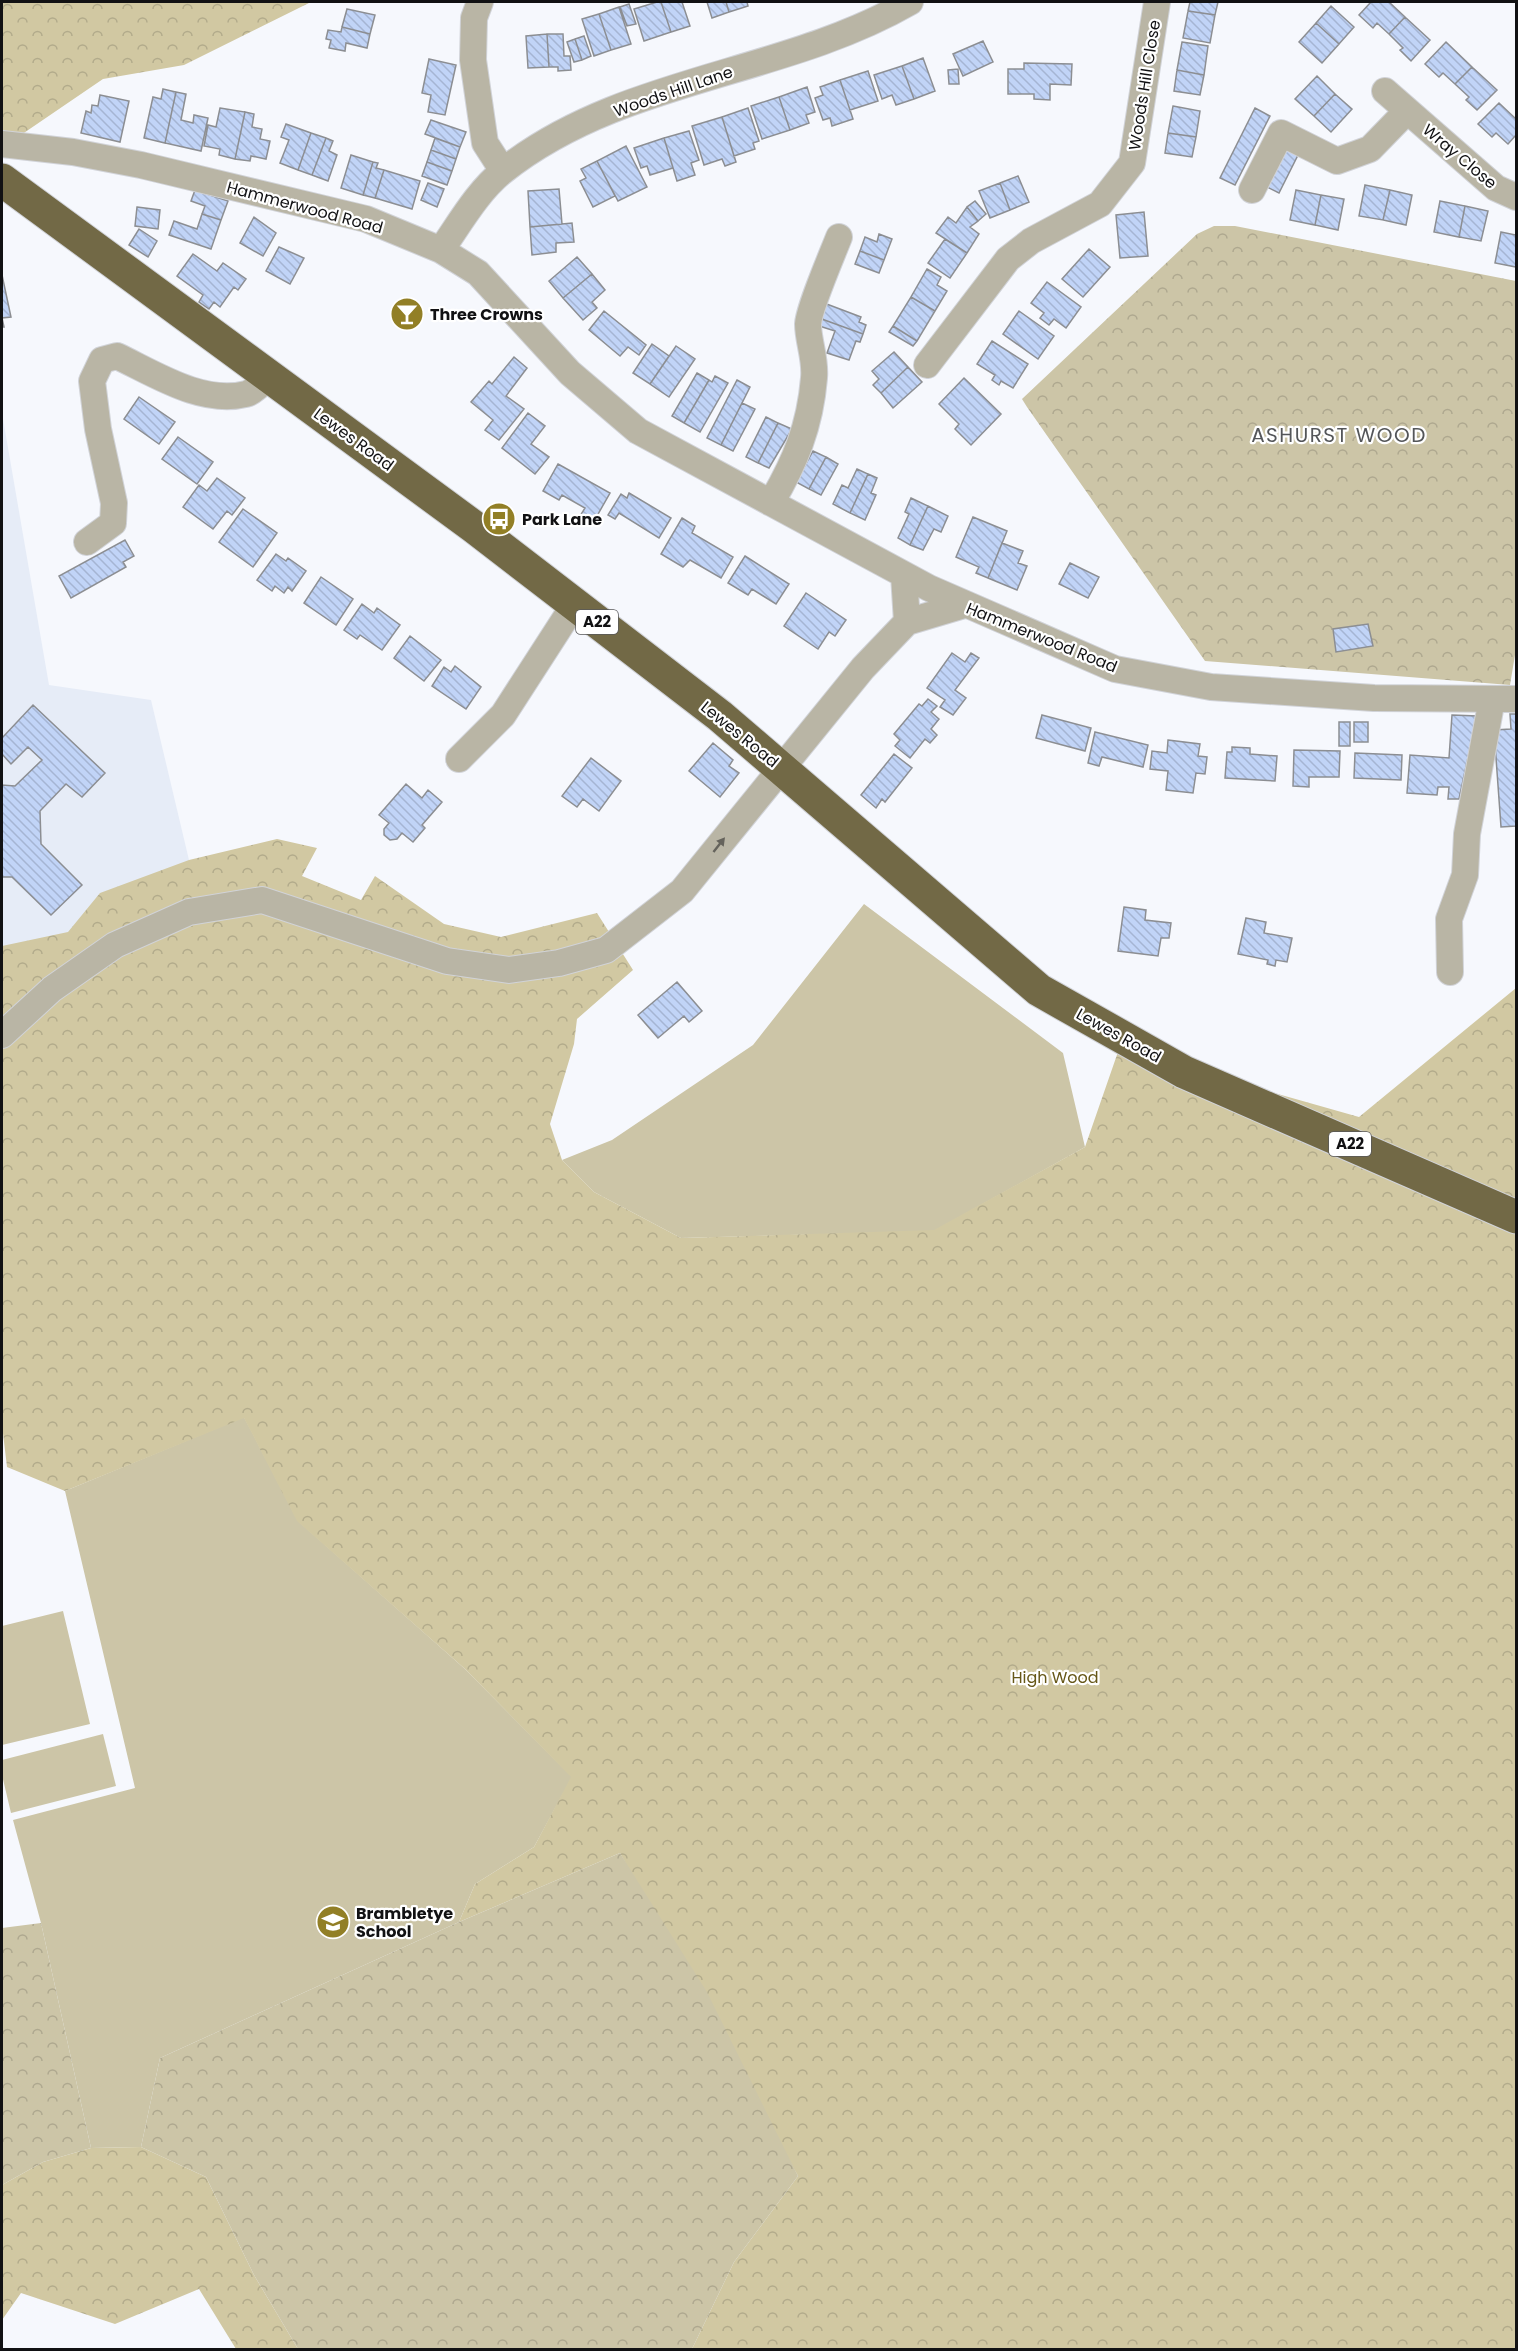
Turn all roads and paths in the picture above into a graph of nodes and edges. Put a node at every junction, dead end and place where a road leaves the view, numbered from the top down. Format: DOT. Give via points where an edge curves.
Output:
graph roads {
  1 [pos="480,2"];
  2 [pos="1157,2"];
  3 [pos="903,4"];
  4 [pos="1385,91"];
  5 [pos="1407,111"];
  6 [pos="2,144"];
  7 [pos="503,171"];
  8 [pos="2,180"];
  9 [pos="1252,190"];
  10 [pos="1516,197"];
  11 [pos="839,237"];
  12 [pos="441,250"];
  13 [pos="927,365"];
  14 [pos="268,376"];
  15 [pos="771,503"];
  16 [pos="87,542"];
  17 [pos="904,575"];
  18 [pos="574,605"];
  19 [pos="964,605"];
  20 [pos="907,622"];
  21 [pos="1504,699"];
  22 [pos="459,759"];
  23 [pos="780,767"];
  24 [pos="1450,972"];
  25 [pos="2,1035"];
  26 [pos="1516,1217"];
  1 -- 7 [label="street" via="474,18 473,60 485,143"];
  2 -- 13 [label="street, Woods Hill Close" via="1132,163 1100,204 1031,241 1008,259"];
  3 -- 7 [label="street, Woods Hill Lane" via="862,26 794,52 639,99 564,133"];
  4 -- 5 [label="street, Wray Close"];
  5 -- 9 [label="street, Wray Close" via="1370,149 1337,161 1281,133"];
  5 -- 10 [label="street, Wray Close" via="1496,188"];
  6 -- 12 [label="street, Hammerwood Road" via="141,165 366,219"];
  7 -- 12 [label="street, Woods Hill Lane" via="480,195"];
  8 -- 14 [label="highway, Lewes Road / A22"];
  11 -- 15 [label="street" via="808,323 814,379 803,441"];
  12 -- 15 [label="street, Hammerwood Road" via="478,273 570,373 638,431"];
  14 -- 16 [label="street" via="248,394 215,397 117,356 102,360 92,381 114,503 113,523"];
  14 -- 18 [label="highway, Lewes Road / A22"];
  15 -- 17 [label="street, Hammerwood Road"];
  17 -- 19 [label="street, Hammerwood Road"];
  17 -- 20 [label="street"];
  18 -- 22 [label="street" via="503,716"];
  18 -- 23 [label="highway, Lewes Road / A22"];
  19 -- 20 [label="street"];
  19 -- 21 [label="street, Hammerwood Road" via="1115,669 1211,687 1374,698"];
  20 -- 23 [label="street"];
  21 -- 24 [label="street" via="1467,834 1465,875 1449,919"];
  25 -- 23 [label="street, one-way" via="52,989 115,945 189,912 262,900 447,961 509,970 559,963 606,950 682,891"];
  23 -- 26 [label="highway, Lewes Road / A22" via="1039,990 1184,1072"];
}
